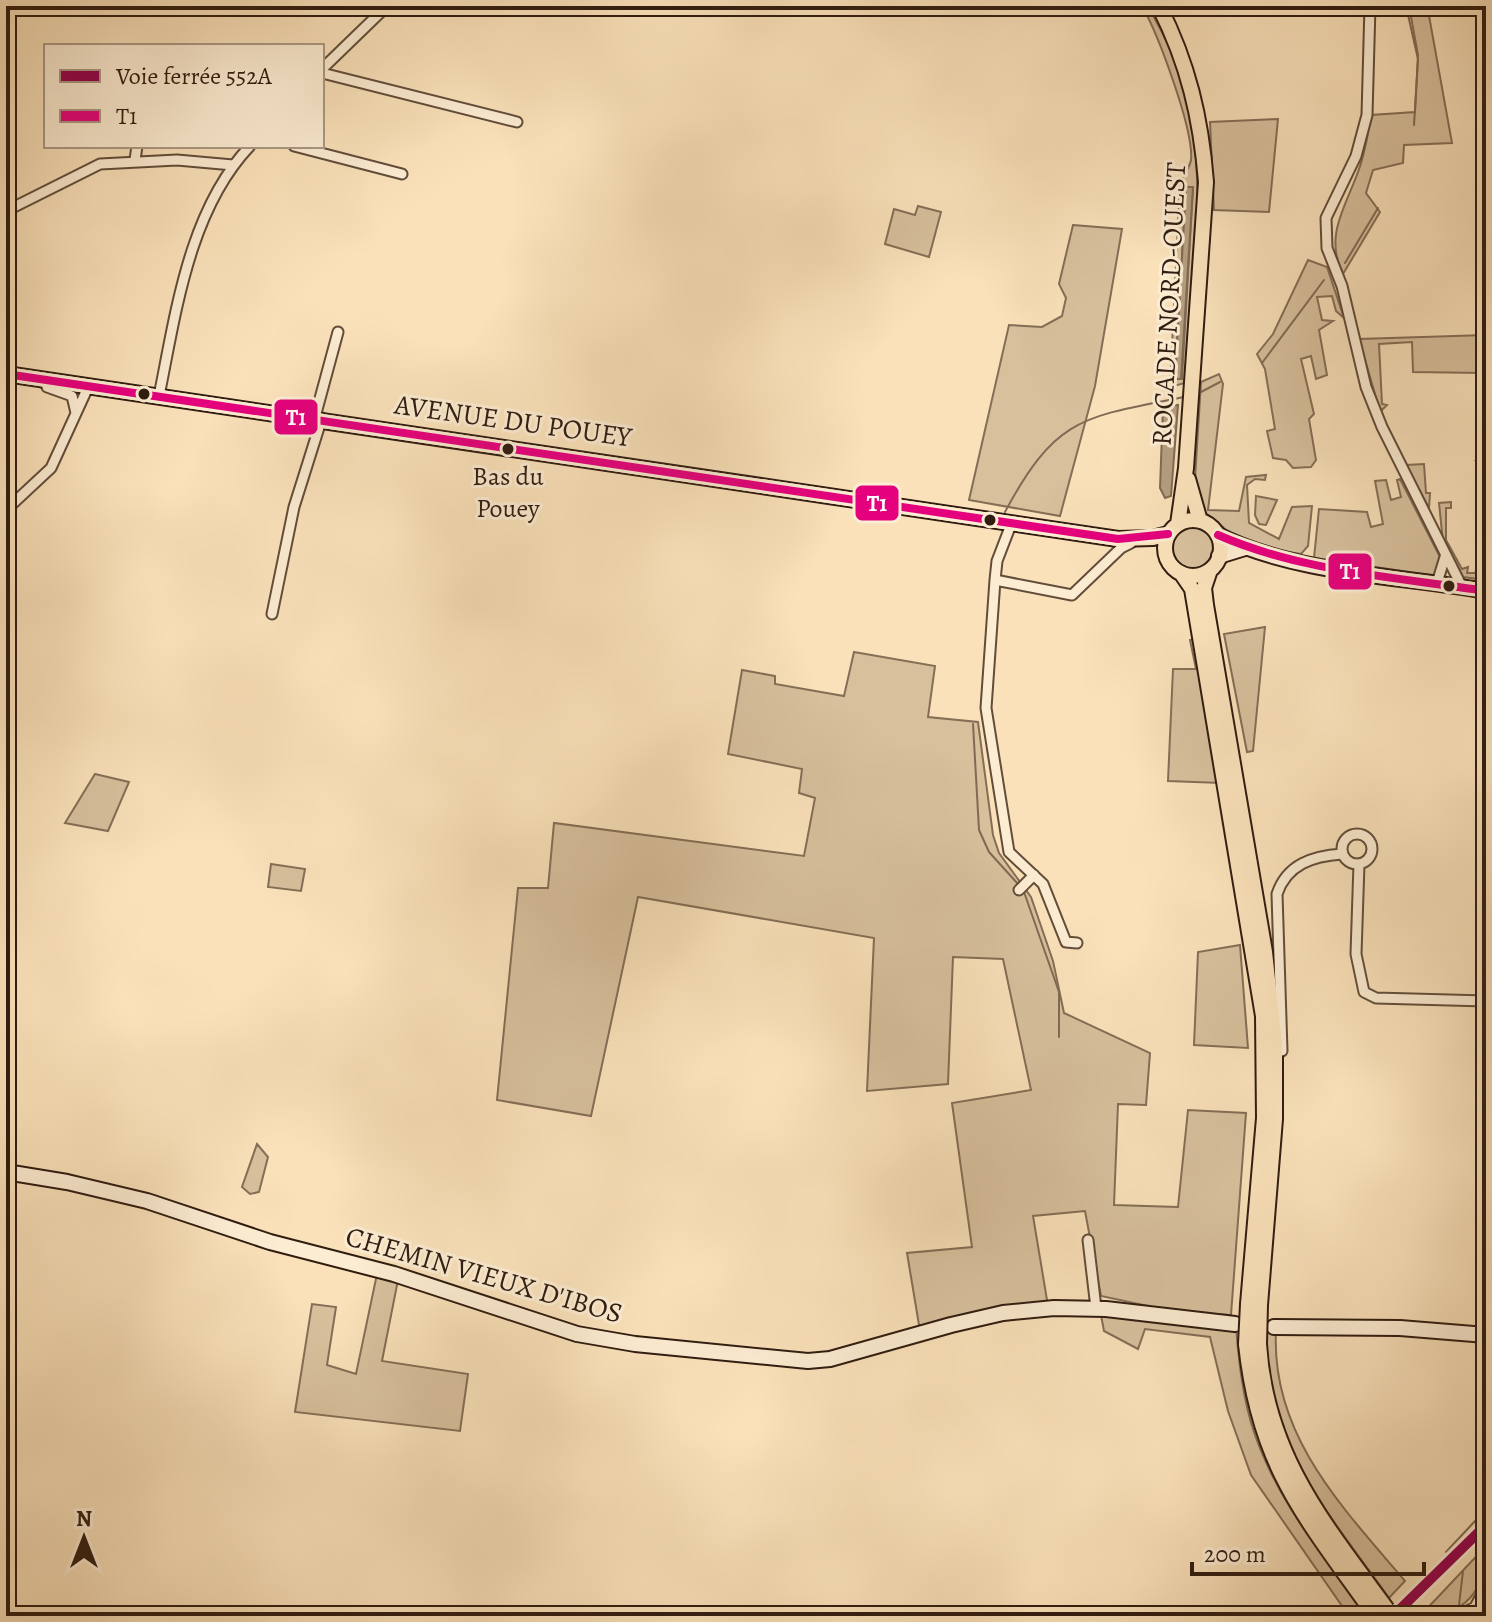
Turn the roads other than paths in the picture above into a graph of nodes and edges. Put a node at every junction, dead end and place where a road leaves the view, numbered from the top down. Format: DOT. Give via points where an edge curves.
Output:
graph roads {
  1 [pos="387,6"];
  2 [pos="1159,6"];
  3 [pos="1370,6"];
  4 [pos="324,69"];
  5 [pos="324,72"];
  6 [pos="517,122"];
  7 [pos="137,148"];
  8 [pos="248,148"];
  9 [pos="302,148"];
  10 [pos="135,160"];
  11 [pos="233,165"];
  12 [pos="402,174"];
  13 [pos="6,211"];
  14 [pos="338,332"];
  15 [pos="6,374"];
  16 [pos="27,377"];
  17 [pos="89,385"];
  18 [pos="159,396"];
  19 [pos="76,415"];
  20 [pos="318,418"];
  21 [pos="1186,468"];
  22 [pos="6,510"];
  23 [pos="1200,521"];
  24 [pos="1012,522"];
  25 [pos="1173,529"];
  26 [pos="1218,535"];
  27 [pos="1125,541"];
  28 [pos="1245,548"];
  29 [pos="1166,555"];
  30 [pos="1219,556"];
  31 [pos="1445,557"];
  32 [pos="1210,570"];
  33 [pos="1181,573"];
  34 [pos="995,580"];
  35 [pos="1437,583"];
  36 [pos="1462,587"];
  37 [pos="1486,591"];
  38 [pos="272,614"];
  39 [pos="1342,854"];
  40 [pos="1359,864"];
  41 [pos="1034,875"];
  42 [pos="1020,889"];
  43 [pos="1077,943"];
  44 [pos="1486,1001"];
  45 [pos="1275,1119"];
  46 [pos="6,1172"];
  47 [pos="1088,1240"];
  48 [pos="1254,1305"];
  49 [pos="1096,1308"];
  50 [pos="1235,1324"];
  51 [pos="1274,1327"];
  52 [pos="1486,1335"];
  53 [pos="1353,1574"];
  54 [pos="1486,1587"];
  55 [pos="1375,1616"];
  56 [pos="1392,1616"];
  57 [pos="1458,1616"];
  1 -- 4 [label="street"];
  2 -- 21 [label="main road, ROCADE NORD-OUEST" via="1191,82 1206,182"];
  3 -- 31 [label="street" via="1367,115 1356,156 1330,207 1325,234 1366,387"];
  5 -- 6 [label="street"];
  7 -- 10 [label="street"];
  8 -- 11 [label="street"];
  9 -- 12 [label="street"];
  10 -- 11 [label="street"];
  10 -- 13 [label="street" via="100,164"];
  11 -- 18 [label="street" via="195,245"];
  14 -- 20 [label="street"];
  15 -- 16 [label="main road, AVENUE DU POUEY"];
  16 -- 17 [label="main road, AVENUE DU POUEY"];
  16 -- 19 [label="street" via="72,396"];
  17 -- 18 [label="main road, AVENUE DU POUEY"];
  17 -- 19 [label="street"];
  18 -- 20 [label="main road, AVENUE DU POUEY"];
  19 -- 22 [label="street" via="51,468"];
  20 -- 24 [label="main road, AVENUE DU POUEY"];
  20 -- 38 [label="street"];
  21 -- 23 [label="main road, ROCADE NORD-OUEST"];
  21 -- 25 [label="main road, ROCADE NORD-OUEST"];
  23 -- 25 [label="main road"];
  23 -- 26 [label="main road"];
  24 -- 27 [label="main road, AVENUE DU POUEY"];
  24 -- 34 [label="street"];
  25 -- 27 [label="main road"];
  25 -- 29 [label="main road"];
  26 -- 28 [label="street"];
  26 -- 30 [label="main road"];
  27 -- 29 [label="main road"];
  27 -- 34 [label="street" via="1072,595"];
  28 -- 30 [label="street"];
  28 -- 35 [label="street"];
  29 -- 33 [label="main road"];
  30 -- 32 [label="main road"];
  31 -- 35 [label="street"];
  31 -- 36 [label="street"];
  32 -- 33 [label="main road"];
  32 -- 45 [label="main road" via="1206,605 1271,997"];
  33 -- 48 [label="main road" via="1192,589 1263,1016 1264,1118"];
  34 -- 41 [label="street" via="986,708 1009,852"];
  35 -- 36 [label="street"];
  36 -- 37 [label="street"];
  39 -- 40 [label="street"];
  39 -- 40 [label="street" via="1346,839 1363,836 1372,852"];
  39 -- 45 [label="street" via="1302,862 1277,894 1282,1047 1281,1100"];
  40 -- 44 [label="street" via="1356,954 1364,992 1376,998"];
  41 -- 42 [label="street"];
  41 -- 43 [label="street" via="1043,884 1066,942"];
  45 -- 48 [label="main road"];
  46 -- 49 [label="street, CHEMIN VIEUX D'IBOS" via="147,1201 577,1334 635,1344 808,1361 1003,1313"];
  47 -- 49 [label="street"];
  48 -- 53 [label="main road, bridge" via="1252,1344 1285,1458"];
  49 -- 50 [label="street, CHEMIN VIEUX D'IBOS"];
  51 -- 52 [label="street"];
  53 -- 55 [label="main road"];
  53 -- 56 [label="main road"];
  54 -- 57 [label="street" via="1475,1607"];
}
